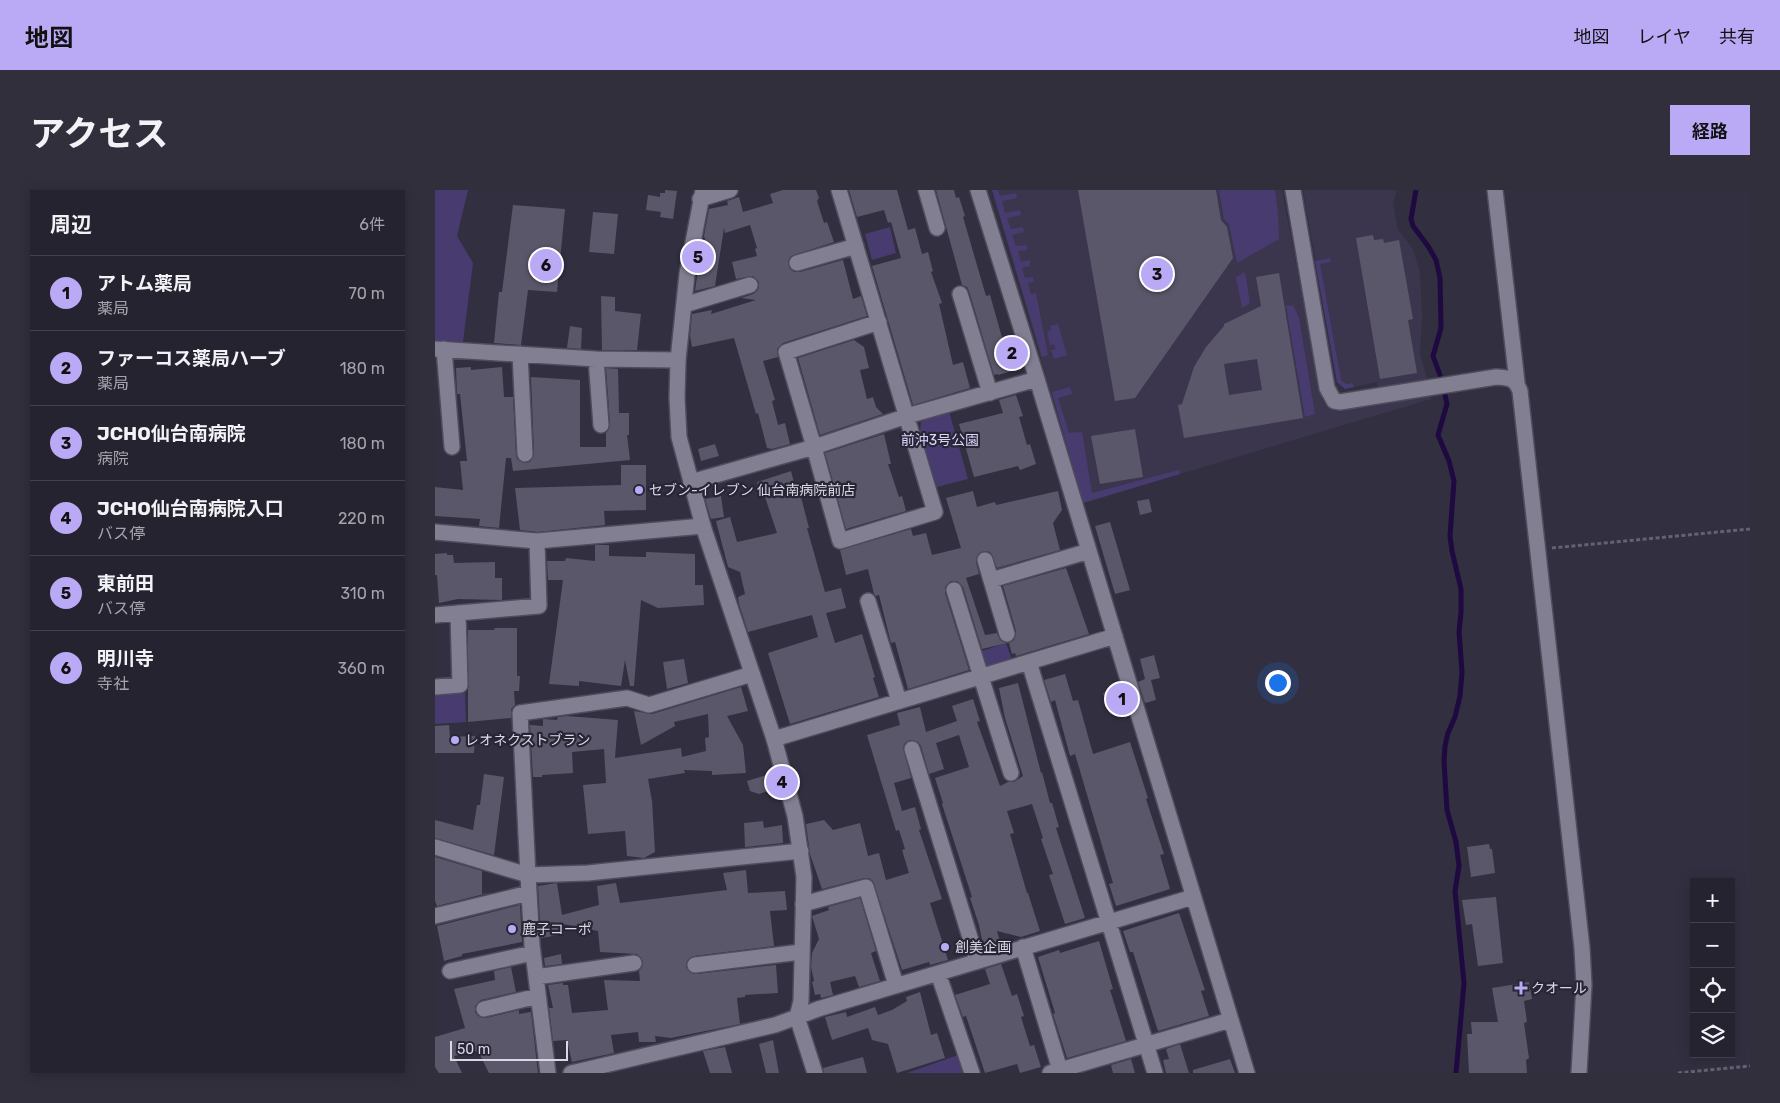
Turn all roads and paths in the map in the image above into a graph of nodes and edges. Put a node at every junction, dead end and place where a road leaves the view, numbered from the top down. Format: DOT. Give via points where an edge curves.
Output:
graph roads {
  1 [pos="730,190"];
  2 [pos="839,190"];
  3 [pos="926,190"];
  4 [pos="978,190"];
  5 [pos="1293,190"];
  6 [pos="1495,190"];
  7 [pos="701,194"];
  8 [pos="937,228"];
  9 [pos="856,246"];
  10 [pos="797,263"];
  11 [pos="750,286"];
  12 [pos="960,294"];
  13 [pos="684,305"];
  14 [pos="879,322"];
  15 [pos="439,349"];
  16 [pos="520,354"];
  17 [pos="596,358"];
  18 [pos="678,360"];
  19 [pos="1037,379"];
  20 [pos="1517,382"];
  21 [pos="441,391"];
  22 [pos="990,392"];
  23 [pos="907,416"];
  24 [pos="601,425"];
  25 [pos="452,447"];
  26 [pos="814,447"];
  27 [pos="525,454"];
  28 [pos="691,482"];
  29 [pos="703,526"];
  30 [pos="1750,529"];
  31 [pos="435,532"];
  32 [pos="537,541"];
  33 [pos="1538,549"];
  34 [pos="1089,551"];
  35 [pos="985,560"];
  36 [pos="991,580"];
  37 [pos="953,590"];
  38 [pos="868,600"];
  39 [pos="458,613"];
  40 [pos="435,615"];
  41 [pos="1007,634"];
  42 [pos="1115,636"];
  43 [pos="1029,662"];
  44 [pos="752,674"];
  45 [pos="981,676"];
  46 [pos="435,687"];
  47 [pos="899,702"];
  48 [pos="774,740"];
  49 [pos="912,750"];
  50 [pos="1011,774"];
  51 [pos="435,847"];
  52 [pos="801,851"];
  53 [pos="528,875"];
  54 [pos="529,894"];
  55 [pos="1193,897"];
  56 [pos="803,904"];
  57 [pos="435,916"];
  58 [pos="1109,921"];
  59 [pos="1023,946"];
  60 [pos="801,952"];
  61 [pos="533,953"];
  62 [pos="977,960"];
  63 [pos="633,963"];
  64 [pos="695,965"];
  65 [pos="450,971"];
  66 [pos="938,973"];
  67 [pos="536,977"];
  68 [pos="896,985"];
  69 [pos="538,996"];
  70 [pos="484,1010"];
  71 [pos="797,1017"];
  72 [pos="1230,1020"];
  73 [pos="1147,1045"];
  74 [pos="1750,1066"];
  75 [pos="1055,1072"];
  76 [pos="548,1073"];
  77 [pos="571,1073"];
  78 [pos="815,1073"];
  79 [pos="972,1073"];
  80 [pos="1155,1073"];
  81 [pos="1247,1073"];
  82 [pos="1579,1073"];
  83 [pos="1678,1073"];
  1 -- 7 [label="street"];
  2 -- 9 [label="street"];
  3 -- 8 [label="street"];
  4 -- 19 [label="street"];
  5 -- 20 [label="street" via="1327,388 1334,400 1340,402 1496,377"];
  6 -- 20 [label="street"];
  7 -- 13 [label="street"];
  9 -- 10 [label="street"];
  9 -- 14 [label="street"];
  11 -- 13 [label="street"];
  12 -- 22 [label="street"];
  13 -- 18 [label="street"];
  14 -- 23 [label="street"];
  14 -- 26 [label="street" via="786,352"];
  15 -- 16 [label="street"];
  15 -- 21 [label="street"];
  16 -- 17 [label="street"];
  16 -- 27 [label="street"];
  17 -- 18 [label="street"];
  17 -- 24 [label="street"];
  18 -- 28 [label="street" via="679,437"];
  19 -- 22 [label="street"];
  19 -- 34 [label="street"];
  20 -- 33 [label="street" via="1521,391"];
  21 -- 25 [label="street"];
  22 -- 23 [label="street"];
  23 -- 26 [label="street"];
  23 -- 26 [label="street" via="935,512 840,540"];
  26 -- 28 [label="street"];
  28 -- 29 [label="street"];
  29 -- 32 [label="street"];
  29 -- 44 [label="street"];
  30 -- 33 [label="path"];
  31 -- 32 [label="street"];
  32 -- 39 [label="street" via="539,606"];
  33 -- 82 [label="street" via="1582,957 1584,993"];
  34 -- 36 [label="street"];
  34 -- 42 [label="street"];
  35 -- 36 [label="street"];
  36 -- 41 [label="street"];
  37 -- 45 [label="street"];
  38 -- 47 [label="street"];
  39 -- 40 [label="street"];
  39 -- 46 [label="street" via="460,685"];
  42 -- 43 [label="street"];
  42 -- 55 [label="street"];
  43 -- 45 [label="street"];
  43 -- 58 [label="street"];
  44 -- 48 [label="street"];
  44 -- 53 [label="street" via="649,704 627,698 520,713"];
  45 -- 47 [label="street"];
  45 -- 50 [label="street"];
  47 -- 48 [label="street"];
  48 -- 52 [label="street"];
  49 -- 62 [label="street"];
  51 -- 53 [label="street"];
  52 -- 53 [label="street" via="588,874"];
  52 -- 56 [label="street"];
  53 -- 54 [label="street"];
  54 -- 57 [label="street"];
  54 -- 61 [label="street"];
  55 -- 58 [label="street"];
  55 -- 72 [label="street"];
  56 -- 60 [label="street"];
  56 -- 68 [label="street" via="866,887"];
  58 -- 59 [label="street"];
  58 -- 73 [label="street"];
  59 -- 62 [label="street"];
  59 -- 75 [label="street"];
  60 -- 64 [label="street"];
  60 -- 71 [label="street" via="801,1001"];
  61 -- 65 [label="street"];
  61 -- 67 [label="street"];
  62 -- 66 [label="street"];
  63 -- 67 [label="street"];
  66 -- 68 [label="street"];
  66 -- 79 [label="street"];
  67 -- 69 [label="street"];
  68 -- 71 [label="street"];
  69 -- 70 [label="street"];
  69 -- 76 [label="street"];
  71 -- 77 [label="street"];
  71 -- 78 [label="street"];
  72 -- 73 [label="street"];
  72 -- 81 [label="street"];
  73 -- 75 [label="street"];
  73 -- 80 [label="street"];
  74 -- 83 [label="path"];
}
